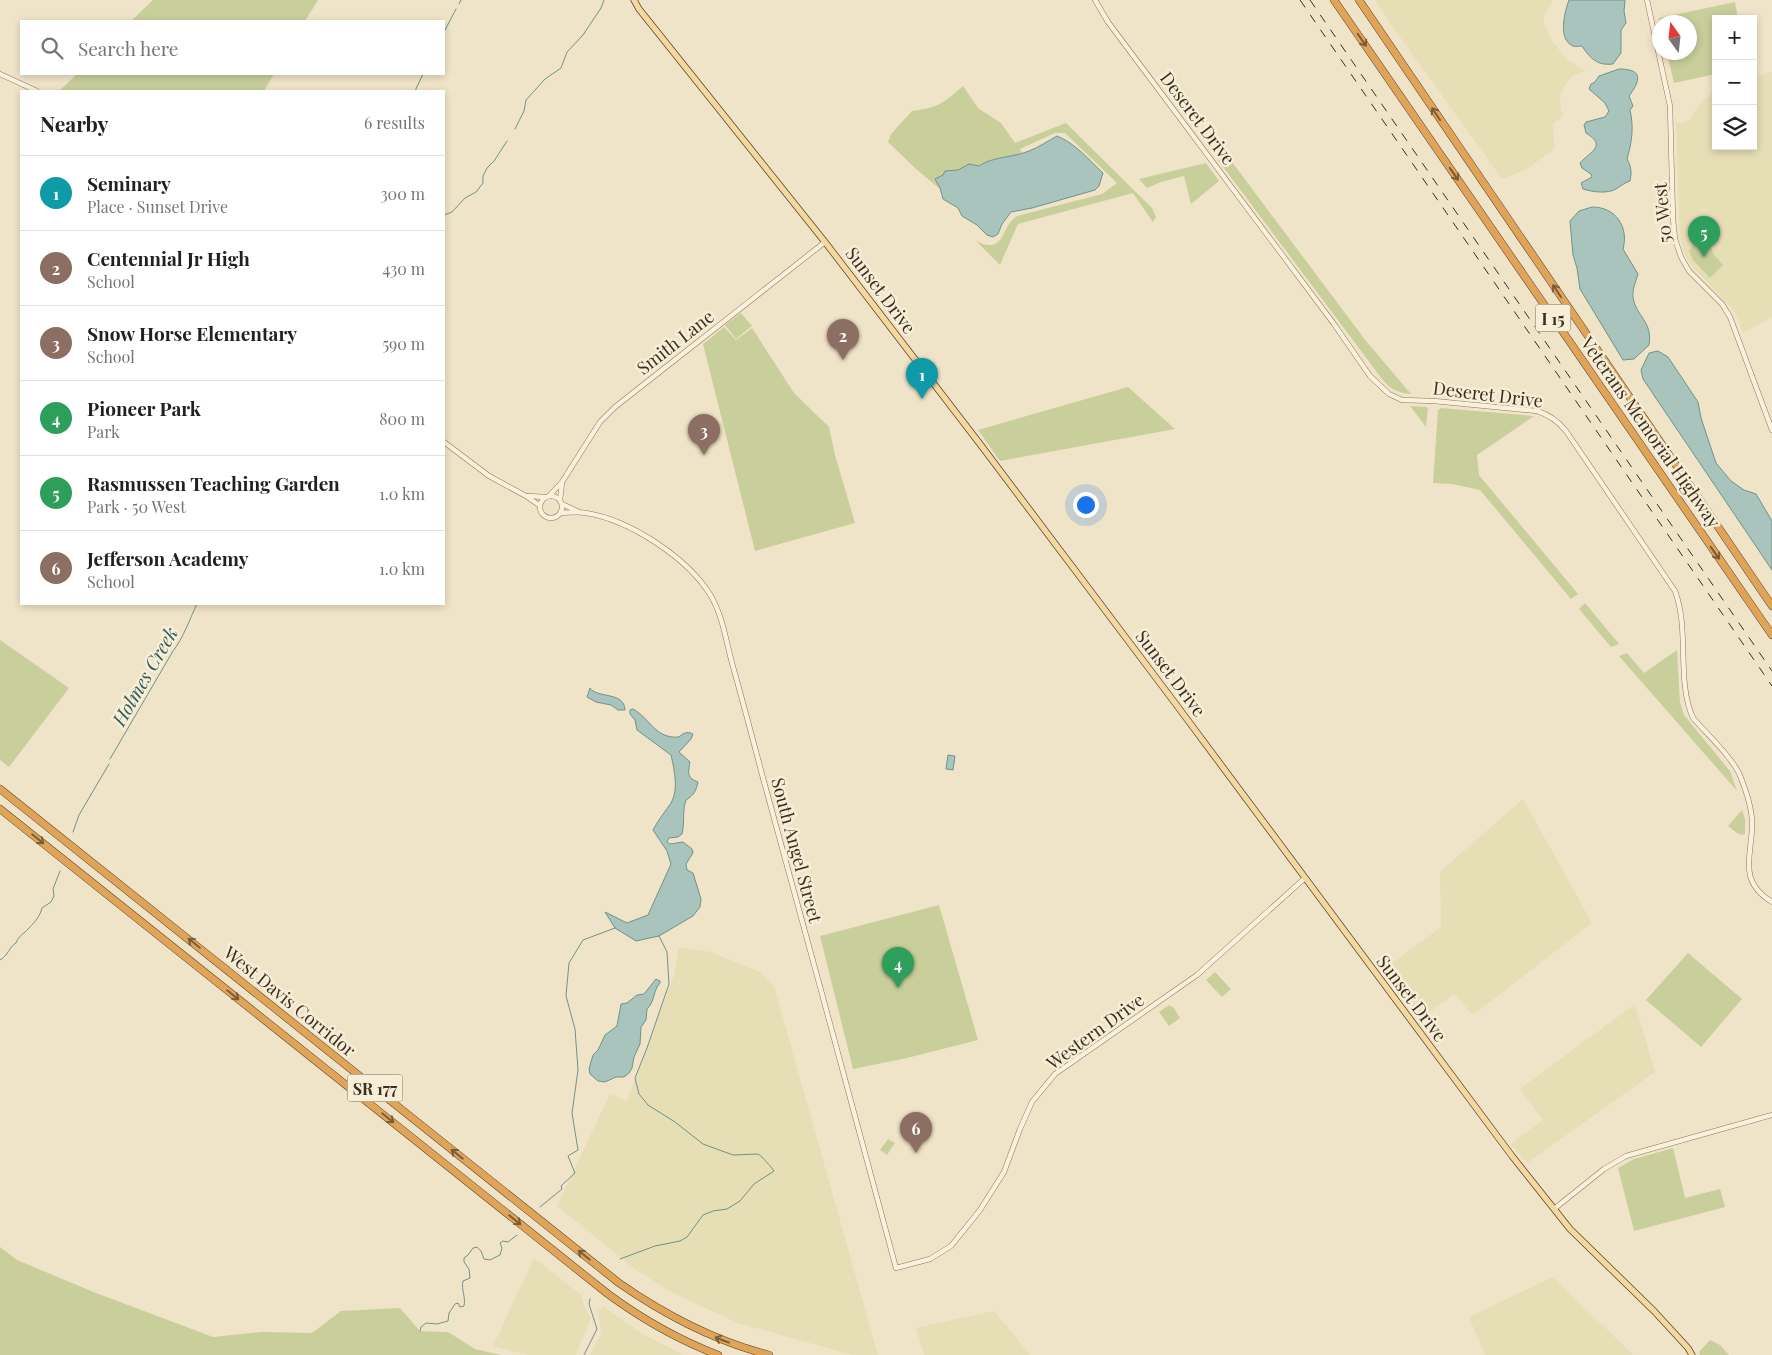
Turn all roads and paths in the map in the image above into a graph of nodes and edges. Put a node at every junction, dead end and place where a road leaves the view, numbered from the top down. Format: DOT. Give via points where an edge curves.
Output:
graph roads {
  1 [pos="634,0"];
  2 [pos="1095,0"];
  3 [pos="1334,0"];
  4 [pos="1359,0"];
  5 [pos="1647,0"];
  6 [pos="0,74"];
  7 [pos="35,90"];
  8 [pos="825,242"];
  9 [pos="1772,430"];
  10 [pos="445,443"];
  11 [pos="562,482"];
  12 [pos="526,496"];
  13 [pos="547,496"];
  14 [pos="561,502"];
  15 [pos="540,505"];
  16 [pos="578,512"];
  17 [pos="560,513"];
  18 [pos="1772,606"];
  19 [pos="1772,635"];
  20 [pos="0,789"];
  21 [pos="0,808"];
  22 [pos="1305,878"];
  23 [pos="1772,902"];
  24 [pos="1772,1115"];
  25 [pos="1554,1209"];
  26 [pos="896,1268"];
  27 [pos="718,1355"];
  28 [pos="769,1355"];
  29 [pos="1692,1355"];
  1 -- 8 [label="main road, Sunset Drive"];
  2 -- 23 [label="street, Deseret Drive" via="1370,376 1388,394 1402,400 1537,411 1548,414 1566,431 1674,591 1681,607 1689,710 1741,776 1752,819 1749,870 1759,891"];
  3 -- 19 [label="highway, Veterans Memorial Highway / I 15, one-way"];
  18 -- 4 [label="highway, Veterans Memorial Highway / I 15, one-way"];
  5 -- 9 [label="street, 50 West" via="1670,106 1675,239 1689,271 1722,304 1730,317"];
  6 -- 7 [label="street"];
  8 -- 11 [label="street, Smith Lane" via="615,407 600,422"];
  8 -- 22 [label="main road, Sunset Drive" via="1070,562"];
  10 -- 12 [label="street" via="489,476"];
  11 -- 13 [label="street, Smith Lane"];
  11 -- 14 [label="street, Smith Lane"];
  12 -- 13 [label="street"];
  12 -- 15 [label="street"];
  13 -- 14 [label="street" via="556,497"];
  13 -- 15 [label="street"];
  14 -- 16 [label="street, South Angel Street"];
  14 -- 17 [label="street"];
  15 -- 17 [label="street" via="542,514 548,517"];
  16 -- 17 [label="street, South Angel Street"];
  16 -- 26 [label="street, South Angel Street" via="612,520 666,549 699,578 724,626"];
  28 -- 20 [label="highway, West Davis Corridor / SR 177, one-way" via="686,1324 619,1283"];
  21 -- 27 [label="highway, West Davis Corridor / SR 177, one-way" via="608,1294 657,1326"];
  22 -- 25 [label="main road, Sunset Drive"];
  22 -- 26 [label="street, Western Drive" via="1196,975 1055,1074 1032,1102 1004,1172 980,1210 951,1246 930,1259"];
  24 -- 25 [label="street" via="1626,1156 1604,1169"];
  25 -- 29 [label="main road, Sunset Drive" via="1570,1229 1654,1311"];
}
